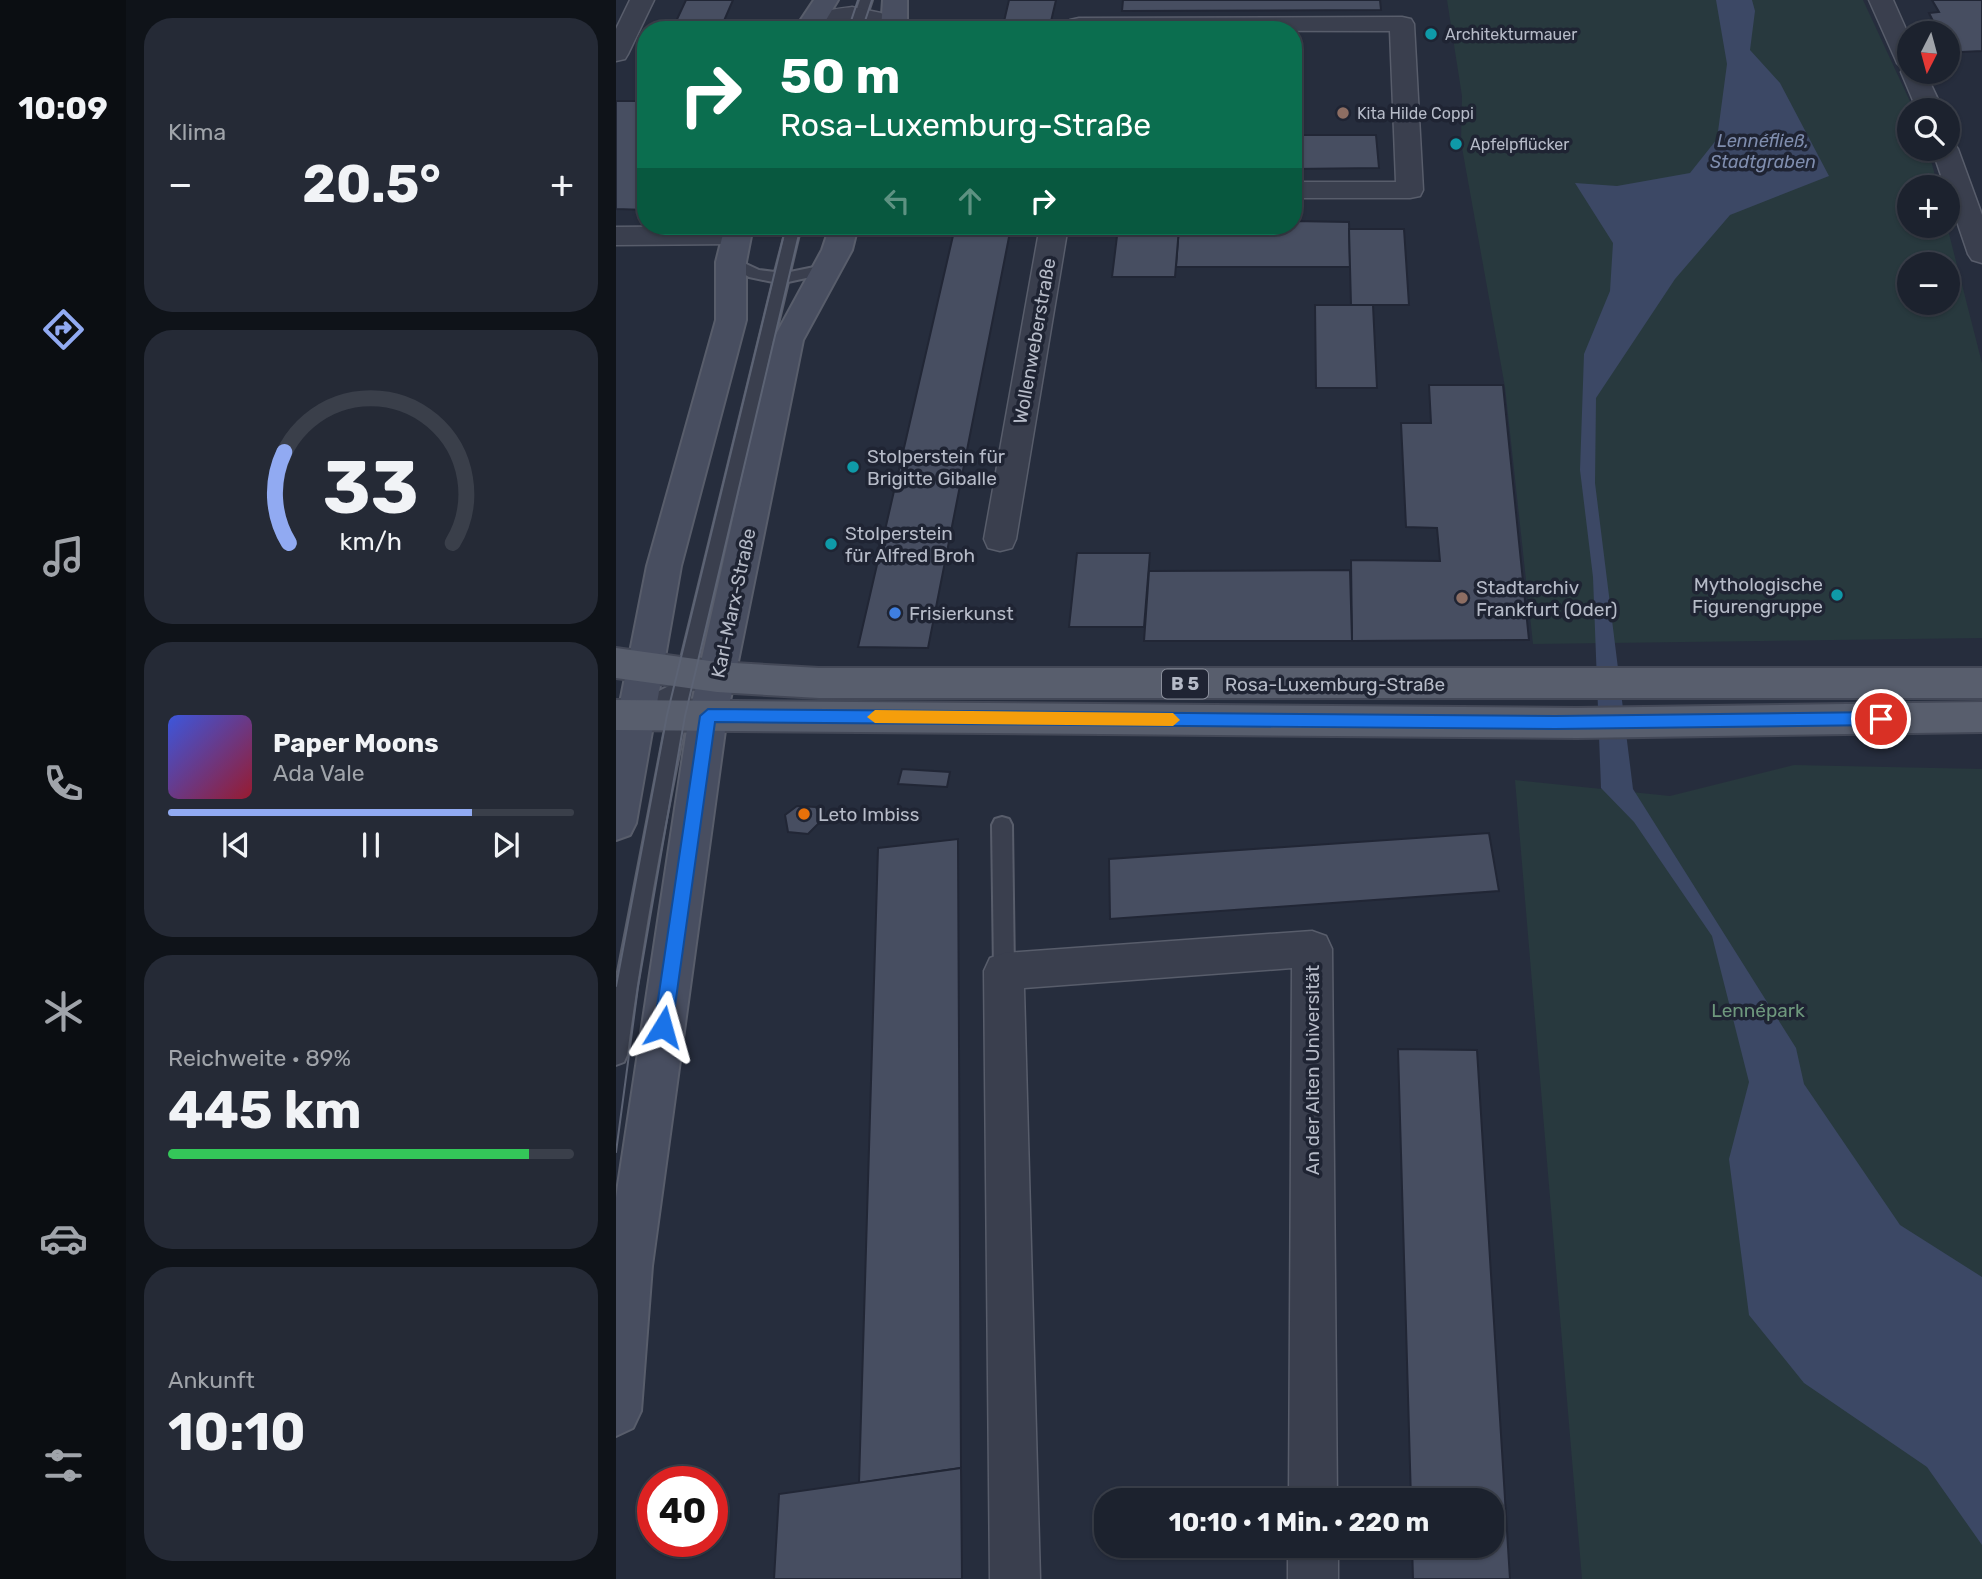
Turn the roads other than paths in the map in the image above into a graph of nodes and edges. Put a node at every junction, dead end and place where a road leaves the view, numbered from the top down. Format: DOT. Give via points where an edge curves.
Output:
graph roads {
  1 [pos="642,0"];
  2 [pos="827,0"];
  3 [pos="895,0"];
  4 [pos="1083,0"];
  5 [pos="1881,0"];
  6 [pos="861,15"];
  7 [pos="813,21"];
  8 [pos="825,21"];
  9 [pos="882,21"];
  10 [pos="894,21"];
  11 [pos="1080,21"];
  12 [pos="1302,25"];
  13 [pos="1897,36"];
  14 [pos="616,54"];
  15 [pos="1949,161"];
  16 [pos="1302,190"];
  17 [pos="792,235"];
  18 [pos="841,235"];
  19 [pos="1052,235"];
  20 [pos="616,236"];
  21 [pos="736,241"];
  22 [pos="1982,254"];
  23 [pos="824,271"];
  24 [pos="781,277"];
  25 [pos="1000,539"];
  26 [pos="631,665"];
  27 [pos="1982,683"];
  28 [pos="697,695"];
  29 [pos="627,711"];
  30 [pos="1982,718"];
  31 [pos="616,823"];
  32 [pos="1002,825"];
  33 [pos="1004,971"];
  34 [pos="616,1055"];
  35 [pos="616,1411"];
  36 [pos="1313,1488"];
  37 [pos="1313,1558"];
  38 [pos="1015,1579"];
  39 [pos="1313,1579"];
  1 -- 14 [label="street"];
  2 -- 7 [label="street"];
  3 -- 10 [label="street"];
  4 -- 11 [label="street"];
  5 -- 13 [label="street"];
  6 -- 8 [label="street" via="839,15"];
  6 -- 9 [label="street"];
  12 -- 16 [label="street" via="1402,24 1410,190"];
  15 -- 22 [label="street"];
  17 -- 24 [label="lane"];
  18 -- 23 [label="street, Karl-Marx-Straße"];
  19 -- 25 [label="street, Wollenweberstraße"];
  20 -- 21 [label="street"];
  21 -- 24 [label="lane" via="749,274"];
  21 -- 26 [label="street" via="731,320 664,566"];
  23 -- 24 [label="lane"];
  23 -- 28 [label="street, Karl-Marx-Straße" via="788,340"];
  24 -- 28 [label="lane"];
  26 -- 28 [label="main road, Rosa-Luxemburg-Straße / B 5"];
  26 -- 29 [label="street"];
  27 -- 28 [label="main road, Rosa-Luxemburg-Straße / B 5" via="819,683"];
  28 -- 29 [label="main road, Rosa-Luxemburg-Straße / B 5"];
  28 -- 30 [label="main road, Rosa-Luxemburg-Straße / B 5" via="812,716 1555,723"];
  28 -- 34 [label="lane" via="629,964"];
  28 -- 35 [label="street, Karl-Marx-Straße"];
  29 -- 31 [label="street"];
  32 -- 33 [label="lane"];
  33 -- 36 [label="street, An der Alten Universität" via="1312,949"];
  33 -- 38 [label="street"];
  37 -- 39 [label="street"];
}
